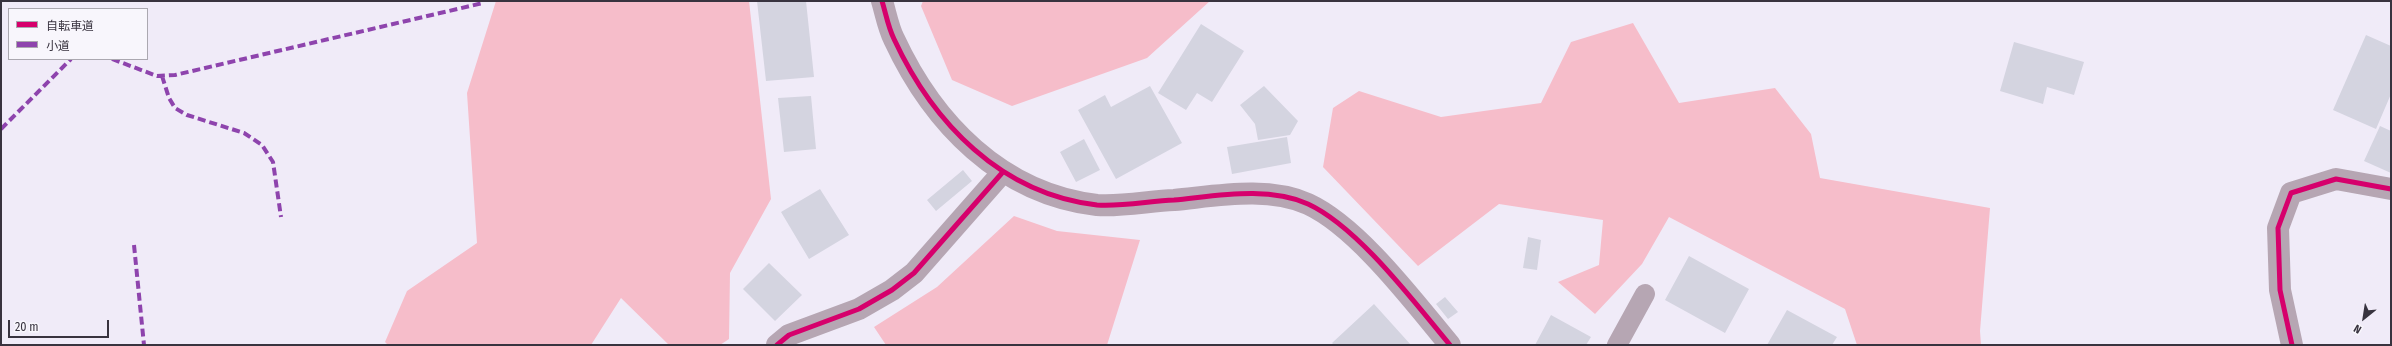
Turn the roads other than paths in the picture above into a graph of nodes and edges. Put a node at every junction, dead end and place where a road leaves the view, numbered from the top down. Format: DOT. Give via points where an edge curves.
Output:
graph roads {
  1 [pos="882,1"];
  2 [pos="1002,173"];
  3 [pos="2391,189"];
  4 [pos="1644,294"];
  5 [pos="777,345"];
  6 [pos="1450,345"];
  7 [pos="1617,345"];
  8 [pos="2292,345"];
  1 -- 2 [label="street" via="893,38 917,83 942,117 974,151"];
  2 -- 5 [label="street" via="914,273 892,290 859,309 790,335"];
  2 -- 6 [label="street" via="1065,199 1099,205 1257,193 1306,204 1326,214 1394,277"];
  3 -- 8 [label="street" via="2336,179 2291,192 2278,228 2280,290"];
  4 -- 7 [label="lane"];
}
